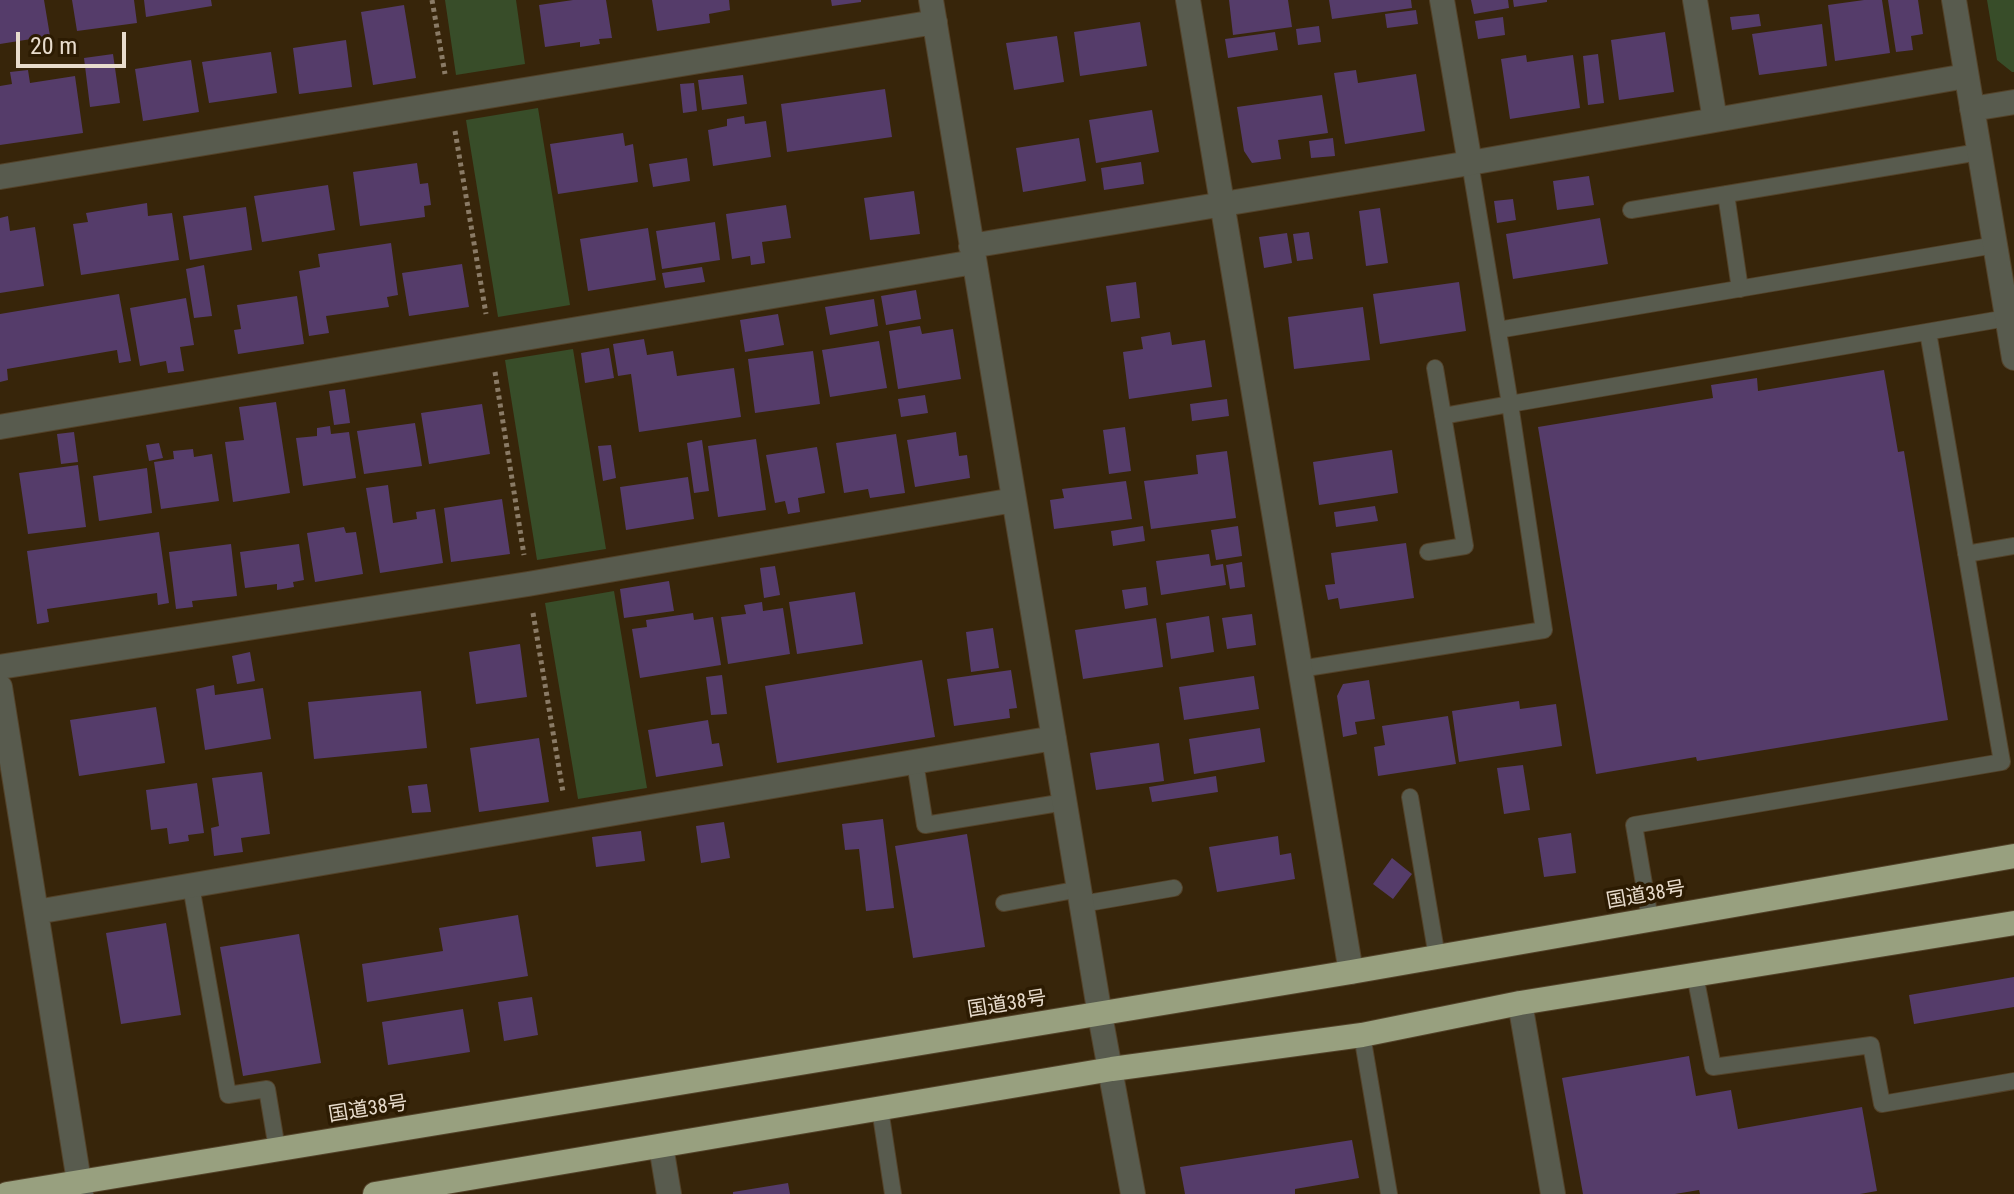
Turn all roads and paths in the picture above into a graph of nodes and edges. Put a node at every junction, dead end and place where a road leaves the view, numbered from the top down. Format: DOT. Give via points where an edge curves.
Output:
graph roads {
  1 [pos="432,0"];
  2 [pos="1188,0"];
  3 [pos="1442,0"];
  4 [pos="1695,0"];
  5 [pos="1954,0"];
  6 [pos="933,11"];
  7 [pos="1966,76"];
  8 [pos="2014,102"];
  9 [pos="450,103"];
  10 [pos="1972,109"];
  11 [pos="1715,120"];
  12 [pos="1979,152"];
  13 [pos="1470,163"];
  14 [pos="0,177"];
  15 [pos="1726,194"];
  16 [pos="1222,204"];
  17 [pos="1631,210"];
  18 [pos="973,254"];
  19 [pos="2002,254"];
  20 [pos="1740,289"];
  21 [pos="2007,318"];
  22 [pos="1498,330"];
  23 [pos="1928,332"];
  24 [pos="491,343"];
  25 [pos="2014,358"];
  26 [pos="1435,368"];
  27 [pos="1510,404"];
  28 [pos="1443,416"];
  29 [pos="0,427"];
  30 [pos="1014,500"];
  31 [pos="2014,546"];
  32 [pos="1428,552"];
  33 [pos="1966,554"];
  34 [pos="528,584"];
  35 [pos="0,667"];
  36 [pos="1300,669"];
  37 [pos="0,687"];
  38 [pos="1054,738"];
  39 [pos="915,762"];
  40 [pos="1410,797"];
  41 [pos="1065,802"];
  42 [pos="567,821"];
  43 [pos="2014,856"];
  44 [pos="191,886"];
  45 [pos="1174,888"];
  46 [pos="1081,897"];
  47 [pos="1004,903"];
  48 [pos="36,912"];
  49 [pos="1650,919"];
  50 [pos="2014,923"];
  51 [pos="1437,957"];
  52 [pos="1351,972"];
  53 [pos="1695,975"];
  54 [pos="1520,1003"];
  55 [pos="1100,1015"];
  56 [pos="1362,1035"];
  57 [pos="1112,1069"];
  58 [pos="2014,1081"];
  59 [pos="880,1109"];
  60 [pos="661,1146"];
  61 [pos="277,1149"];
  62 [pos="80,1188"];
  63 [pos="7,1194"];
  64 [pos="375,1194"];
  65 [pos="669,1194"];
  66 [pos="893,1194"];
  67 [pos="1133,1194"];
  68 [pos="1389,1194"];
  69 [pos="1553,1194"];
  1 -- 9 [label="path"];
  2 -- 16 [label="street"];
  3 -- 13 [label="street"];
  4 -- 11 [label="street"];
  5 -- 7 [label="street"];
  6 -- 9 [label="street"];
  6 -- 18 [label="street"];
  7 -- 10 [label="street"];
  7 -- 11 [label="street"];
  8 -- 10 [label="street"];
  9 -- 14 [label="street"];
  9 -- 24 [label="path"];
  10 -- 12 [label="street"];
  11 -- 13 [label="street"];
  12 -- 15 [label="lane"];
  12 -- 19 [label="street"];
  13 -- 16 [label="street"];
  13 -- 22 [label="lane"];
  15 -- 17 [label="lane"];
  15 -- 20 [label="lane"];
  16 -- 18 [label="street"];
  16 -- 36 [label="street"];
  18 -- 24 [label="street"];
  18 -- 30 [label="street"];
  19 -- 20 [label="lane"];
  19 -- 21 [label="street"];
  20 -- 22 [label="lane"];
  21 -- 23 [label="lane"];
  21 -- 25 [label="street"];
  22 -- 27 [label="lane"];
  23 -- 27 [label="lane"];
  23 -- 33 [label="lane"];
  24 -- 29 [label="street"];
  24 -- 34 [label="path"];
  26 -- 28 [label="lane"];
  27 -- 28 [label="lane"];
  27 -- 36 [label="lane" via="1544,630"];
  28 -- 32 [label="lane" via="1465,546"];
  30 -- 34 [label="street"];
  30 -- 38 [label="street"];
  31 -- 33 [label="lane"];
  33 -- 49 [label="lane" via="2002,762 1634,825"];
  34 -- 35 [label="street"];
  34 -- 42 [label="path"];
  36 -- 52 [label="street"];
  37 -- 48 [label="street"];
  38 -- 39 [label="street"];
  38 -- 41 [label="street"];
  39 -- 41 [label="lane" via="925,825"];
  39 -- 42 [label="street"];
  40 -- 51 [label="lane"];
  41 -- 46 [label="street"];
  42 -- 44 [label="street"];
  43 -- 49 [label="highway, 国道38号"];
  44 -- 48 [label="street"];
  44 -- 61 [label="lane" via="228,1095 267,1089"];
  45 -- 46 [label="lane"];
  46 -- 47 [label="lane"];
  46 -- 55 [label="street"];
  48 -- 62 [label="street"];
  49 -- 51 [label="highway, 国道38号"];
  50 -- 53 [label="highway"];
  51 -- 52 [label="highway, 国道38号"];
  52 -- 55 [label="highway, 国道38号"];
  53 -- 54 [label="highway"];
  53 -- 58 [label="lane" via="1713,1067 1871,1045 1882,1104"];
  54 -- 56 [label="highway"];
  54 -- 69 [label="street"];
  55 -- 57 [label="street"];
  55 -- 61 [label="highway, 国道38号"];
  56 -- 57 [label="highway"];
  56 -- 68 [label="lane"];
  57 -- 59 [label="highway"];
  57 -- 67 [label="street"];
  59 -- 60 [label="highway"];
  59 -- 66 [label="lane"];
  60 -- 64 [label="highway"];
  60 -- 65 [label="street"];
  61 -- 62 [label="highway, 国道38号"];
  62 -- 63 [label="highway, 国道38号"];
}
